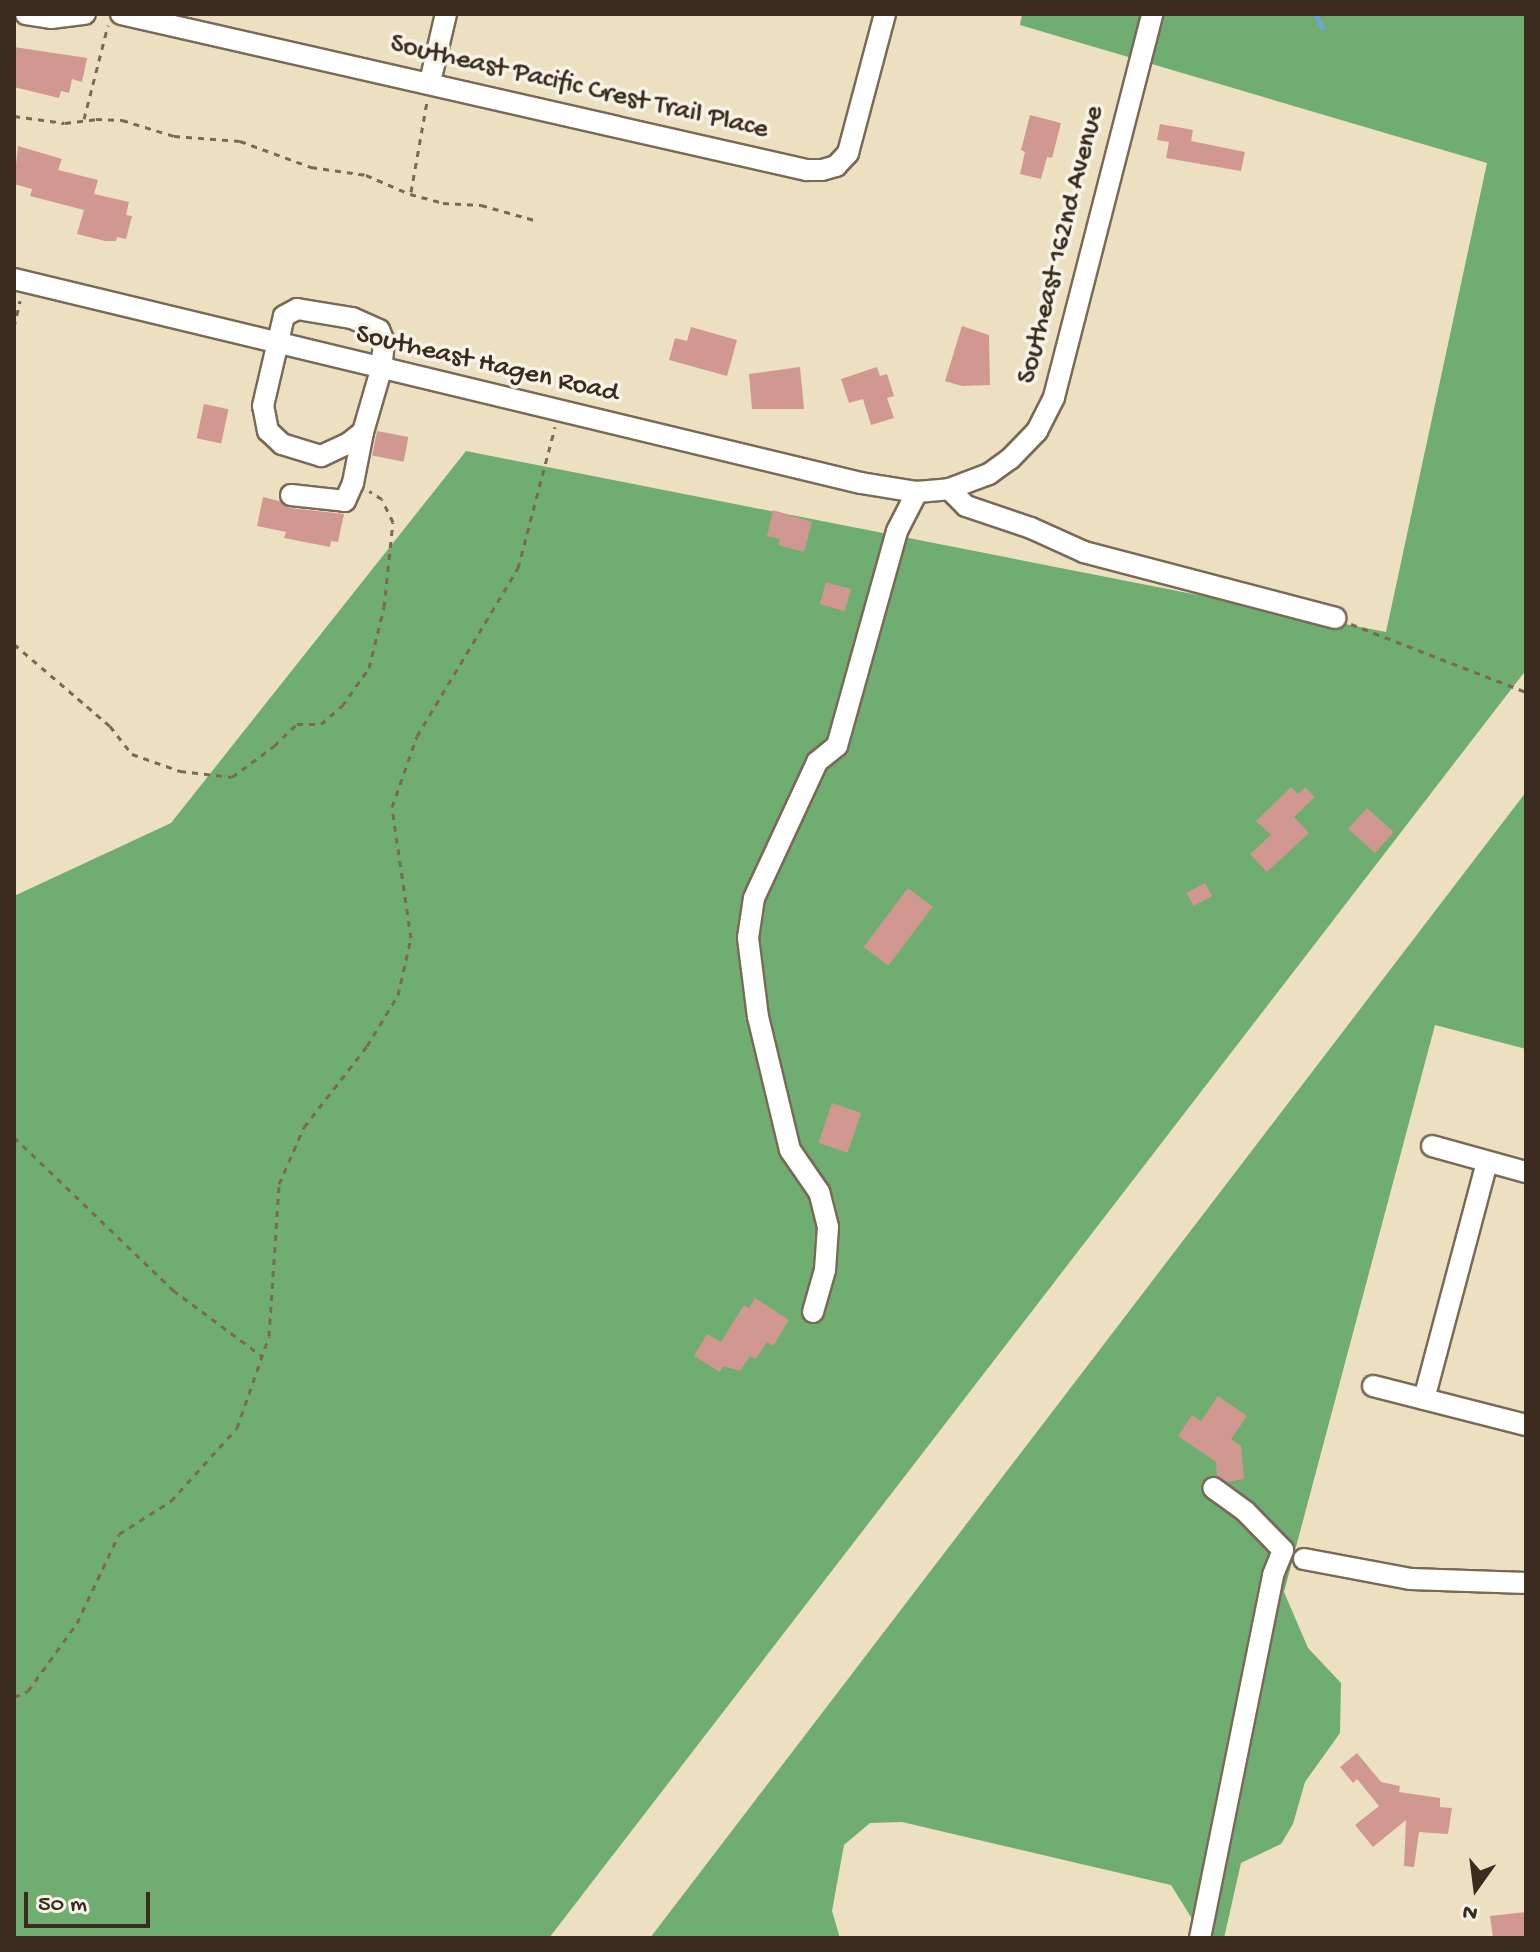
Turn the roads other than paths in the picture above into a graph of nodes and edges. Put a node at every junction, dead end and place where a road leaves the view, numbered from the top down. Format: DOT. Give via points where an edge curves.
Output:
graph roads {
  1 [pos="26,14"];
  2 [pos="85,14"];
  3 [pos="121,14"];
  4 [pos="446,14"];
  5 [pos="885,14"];
  6 [pos="1152,14"];
  7 [pos="430,82"];
  8 [pos="20,280"];
  9 [pos="276,343"];
  10 [pos="381,370"];
  11 [pos="363,432"];
  12 [pos="949,489"];
  13 [pos="917,492"];
  14 [pos="291,495"];
  15 [pos="1335,618"];
  16 [pos="1432,1146"];
  17 [pos="1487,1162"];
  18 [pos="1526,1172"];
  19 [pos="813,1312"];
  20 [pos="1373,1386"];
  21 [pos="1424,1399"];
  22 [pos="1526,1425"];
  23 [pos="1213,1488"];
  24 [pos="1304,1559"];
  25 [pos="1526,1583"];
  26 [pos="1200,1938"];
  1 -- 2 [label="street"];
  3 -- 7 [label="street, Southeast Pacific Crest Trail Place"];
  4 -- 7 [label="street"];
  5 -- 7 [label="street, Southeast Pacific Crest Trail Place" via="848,153 836,166 806,170"];
  6 -- 12 [label="street, Southeast 162nd Avenue" via="1054,397 1037,431 1010,459 989,474"];
  8 -- 9 [label="street, Southeast Hagen Road"];
  9 -- 10 [label="street, Southeast Hagen Road"];
  9 -- 10 [label="street" via="284,316 297,309 343,315 379,330 384,342"];
  9 -- 11 [label="street" via="263,406 268,431 282,444 321,456"];
  10 -- 11 [label="street"];
  10 -- 13 [label="street, Southeast Hagen Road"];
  11 -- 14 [label="street" via="345,501"];
  12 -- 13 [label="street, Southeast Hagen Road"];
  12 -- 15 [label="street" via="966,506 1084,552"];
  13 -- 19 [label="street" via="897,531 837,746 817,762 804,789 754,898 748,938 758,1017 790,1150 819,1192 828,1227 825,1270"];
  16 -- 17 [label="street"];
  17 -- 18 [label="street"];
  17 -- 21 [label="street"];
  20 -- 21 [label="street"];
  21 -- 22 [label="street"];
  23 -- 26 [label="street" via="1283,1550 1273,1575"];
  24 -- 25 [label="street" via="1422,1580"];
}
